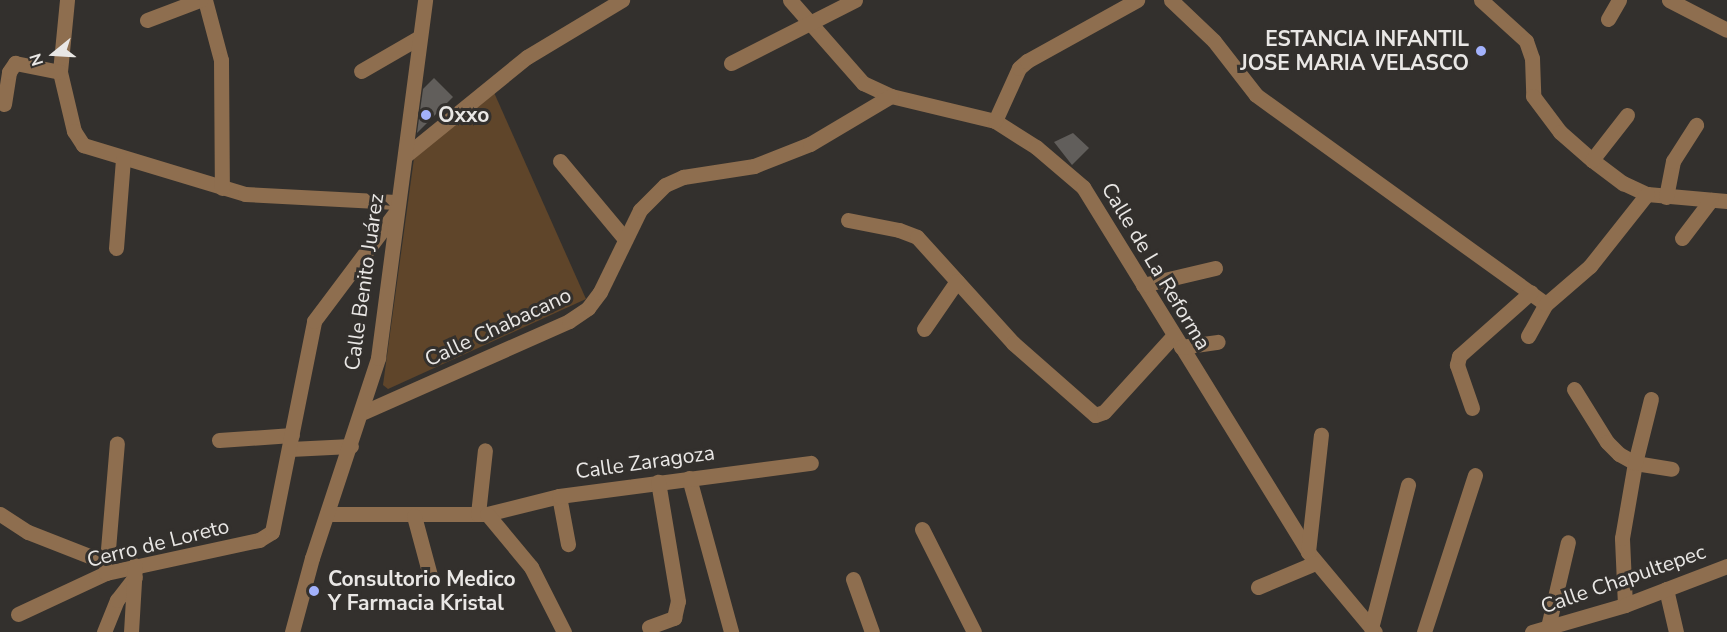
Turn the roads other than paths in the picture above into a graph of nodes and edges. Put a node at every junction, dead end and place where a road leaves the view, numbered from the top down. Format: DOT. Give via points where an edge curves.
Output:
graph roads {
  1 [pos="67,0"];
  2 [pos="200,0"];
  3 [pos="205,0"];
  4 [pos="425,0"];
  5 [pos="622,0"];
  6 [pos="790,0"];
  7 [pos="855,0"];
  8 [pos="1137,0"];
  9 [pos="1171,0"];
  10 [pos="1481,0"];
  11 [pos="1619,0"];
  12 [pos="1669,0"];
  13 [pos="1608,19"];
  14 [pos="147,20"];
  15 [pos="810,23"];
  16 [pos="1727,30"];
  17 [pos="418,38"];
  18 [pos="731,63"];
  19 [pos="361,71"];
  20 [pos="60,72"];
  21 [pos="891,96"];
  22 [pos="4,104"];
  23 [pos="1627,115"];
  24 [pos="995,121"];
  25 [pos="1696,125"];
  26 [pos="405,156"];
  27 [pos="123,159"];
  28 [pos="1592,160"];
  29 [pos="560,161"];
  30 [pos="222,188"];
  31 [pos="1647,194"];
  32 [pos="1666,197"];
  33 [pos="1711,200"];
  34 [pos="1727,201"];
  35 [pos="396,208"];
  36 [pos="848,220"];
  37 [pos="1682,238"];
  38 [pos="625,239"];
  39 [pos="116,248"];
  40 [pos="1215,268"];
  41 [pos="957,281"];
  42 [pos="1143,285"];
  43 [pos="1532,292"];
  44 [pos="1546,304"];
  45 [pos="924,329"];
  46 [pos="1528,336"];
  47 [pos="1178,341"];
  48 [pos="1218,342"];
  49 [pos="1574,389"];
  50 [pos="1651,399"];
  51 [pos="1472,408"];
  52 [pos="364,412"];
  53 [pos="1321,435"];
  54 [pos="219,440"];
  55 [pos="291,442"];
  56 [pos="117,443"];
  57 [pos="351,446"];
  58 [pos="485,450"];
  59 [pos="811,463"];
  60 [pos="1635,463"];
  61 [pos="1672,470"];
  62 [pos="1474,475"];
  63 [pos="689,478"];
  64 [pos="658,482"];
  65 [pos="1408,486"];
  66 [pos="559,496"];
  67 [pos="0,514"];
  68 [pos="328,514"];
  69 [pos="482,514"];
  70 [pos="414,516"];
  71 [pos="922,529"];
  72 [pos="1568,542"];
  73 [pos="568,544"];
  74 [pos="1312,558"];
  75 [pos="1727,566"];
  76 [pos="106,568"];
  77 [pos="135,571"];
  78 [pos="431,579"];
  79 [pos="853,579"];
  80 [pos="1258,587"];
  81 [pos="1666,589"];
  82 [pos="1625,604"];
  83 [pos="18,614"];
  84 [pos="649,627"];
  85 [pos="1548,627"];
  86 [pos="1569,627"];
  87 [pos="1373,630"];
  88 [pos="104,632"];
  89 [pos="131,632"];
  90 [pos="292,632"];
  91 [pos="564,632"];
  92 [pos="731,632"];
  93 [pos="872,632"];
  94 [pos="974,632"];
  95 [pos="1424,632"];
  96 [pos="1533,632"];
  97 [pos="1676,632"];
  1 -- 20 [label="street"];
  2 -- 14 [label="street"];
  3 -- 30 [label="street" via="221,60"];
  4 -- 17 [label="street, Calle Benito Juárez"];
  5 -- 26 [label="street" via="527,57"];
  6 -- 15 [label="street, Calle de La Reforma"];
  7 -- 15 [label="street"];
  8 -- 24 [label="street" via="1027,61 1019,68"];
  9 -- 43 [label="street" via="1214,40 1256,95 1508,279"];
  10 -- 28 [label="street" via="1526,41 1532,58 1533,96 1560,132"];
  11 -- 13 [label="street"];
  12 -- 16 [label="street"];
  15 -- 18 [label="street"];
  15 -- 21 [label="street, Calle de La Reforma" via="863,83"];
  17 -- 19 [label="street"];
  17 -- 26 [label="street, Calle Benito Juárez"];
  20 -- 22 [label="street" via="15,63 9,72"];
  20 -- 27 [label="street" via="78,140"];
  21 -- 24 [label="street, Calle de La Reforma"];
  21 -- 38 [label="street, Calle Chabacano" via="842,129 810,144 754,166 683,177 665,185 640,210"];
  23 -- 28 [label="street"];
  24 -- 42 [label="street, Calle de La Reforma" via="1036,147 1083,187"];
  25 -- 32 [label="street" via="1674,161"];
  26 -- 35 [label="street, Calle Benito Juárez"];
  27 -- 30 [label="street"];
  27 -- 39 [label="street"];
  28 -- 31 [label="street" via="1623,183"];
  29 -- 38 [label="street"];
  30 -- 35 [label="street"];
  31 -- 32 [label="street"];
  31 -- 44 [label="street" via="1590,266"];
  32 -- 33 [label="street"];
  33 -- 34 [label="street"];
  33 -- 37 [label="street"];
  35 -- 52 [label="street, Calle Benito Juárez" via="378,358"];
  35 -- 55 [label="street" via="314,321"];
  36 -- 41 [label="street" via="910,233"];
  38 -- 52 [label="street, Calle Chabacano" via="600,292 588,308 569,321"];
  40 -- 42 [label="street"];
  41 -- 45 [label="street"];
  41 -- 47 [label="street" via="1013,343 1095,415 1104,412"];
  42 -- 47 [label="street, Calle de La Reforma"];
  43 -- 44 [label="street"];
  43 -- 51 [label="street" via="1459,356 1457,365"];
  44 -- 46 [label="street"];
  47 -- 48 [label="street"];
  47 -- 74 [label="street, Calle de La Reforma"];
  49 -- 60 [label="street" via="1607,442"];
  50 -- 60 [label="street"];
  52 -- 57 [label="street, Calle Benito Juárez"];
  53 -- 74 [label="street"];
  54 -- 55 [label="street"];
  55 -- 57 [label="street"];
  55 -- 77 [label="street, Cerro de Loreto" via="275,528 260,540"];
  56 -- 76 [label="street"];
  57 -- 68 [label="street, Calle Benito Juárez"];
  58 -- 69 [label="street"];
  59 -- 63 [label="street, Calle Zaragoza"];
  60 -- 61 [label="street"];
  60 -- 82 [label="street" via="1622,538"];
  62 -- 95 [label="street"];
  63 -- 64 [label="street, Calle Zaragoza"];
  63 -- 92 [label="street"];
  64 -- 66 [label="street, Calle Zaragoza"];
  64 -- 84 [label="street" via="678,601 674,618"];
  65 -- 87 [label="street"];
  66 -- 69 [label="street, Calle Zaragoza"];
  66 -- 73 [label="street"];
  67 -- 76 [label="street" via="28,532"];
  68 -- 70 [label="street, Calle Zaragoza"];
  68 -- 90 [label="street, Calle Benito Juárez"];
  69 -- 70 [label="street, Calle Zaragoza"];
  69 -- 91 [label="street" via="531,567"];
  70 -- 78 [label="street"];
  71 -- 94 [label="street"];
  72 -- 85 [label="street"];
  74 -- 80 [label="street"];
  74 -- 87 [label="street, Calle de La Reforma"];
  75 -- 81 [label="street, Calle Chapultepec"];
  76 -- 77 [label="street, Cerro de Loreto"];
  76 -- 83 [label="street, Cerro de Loreto"];
  77 -- 88 [label="street"];
  77 -- 89 [label="street"];
  79 -- 93 [label="street"];
  81 -- 82 [label="street, Calle Chapultepec"];
  81 -- 97 [label="street"];
  82 -- 86 [label="street, Calle Chapultepec"];
  85 -- 86 [label="street, Calle Chapultepec"];
  85 -- 96 [label="street, Calle Chapultepec"];
}
